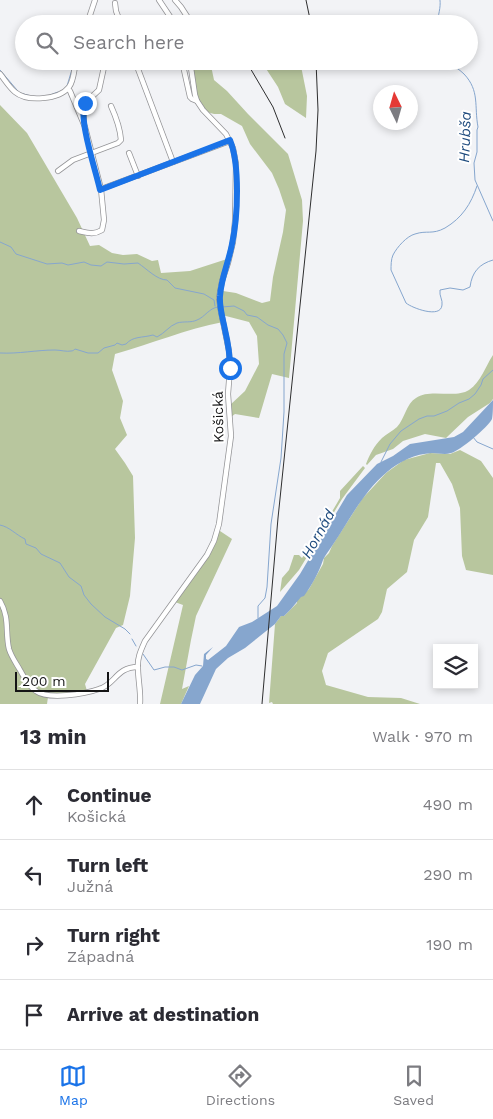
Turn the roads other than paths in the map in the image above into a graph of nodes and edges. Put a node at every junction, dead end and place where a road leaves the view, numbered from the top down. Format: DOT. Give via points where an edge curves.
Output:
graph roads {
  1 [pos="96,0"];
  2 [pos="159,0"];
  3 [pos="175,0"];
  4 [pos="115,3"];
  5 [pos="90,15"];
  6 [pos="118,15"];
  7 [pos="169,15"];
  8 [pos="186,15"];
  9 [pos="74,70"];
  10 [pos="103,70"];
  11 [pos="138,70"];
  12 [pos="184,70"];
  13 [pos="191,70"];
  14 [pos="0,74"];
  15 [pos="68,89"];
  16 [pos="197,101"];
  17 [pos="111,106"];
  18 [pos="85,127"];
  19 [pos="230,140"];
  20 [pos="129,153"];
  21 [pos="91,154"];
  22 [pos="173,162"];
  23 [pos="58,171"];
  24 [pos="138,176"];
  25 [pos="100,190"];
  26 [pos="79,232"];
  27 [pos="0,601"];
  28 [pos="138,667"];
  29 [pos="140,704"];
  1 -- 5 [label="street"];
  2 -- 7 [label="street"];
  3 -- 8 [label="street"];
  4 -- 6 [label="street"];
  9 -- 15 [label="street"];
  10 -- 18 [label="street" via="99,90 85,103"];
  11 -- 22 [label="street"];
  12 -- 16 [label="street" via="190,97"];
  13 -- 16 [label="street, Košická"];
  14 -- 15 [label="street" via="16,93 29,98 46,98"];
  15 -- 18 [label="street"];
  16 -- 19 [label="street, Košická"];
  17 -- 21 [label="street" via="121,140"];
  18 -- 21 [label="street"];
  19 -- 22 [label="street"];
  19 -- 28 [label="street, Košická" via="236,164 236,212 233,242 219,298 229,351 231,436 219,524 207,555 150,633 140,652"];
  20 -- 24 [label="street"];
  21 -- 23 [label="street" via="73,160"];
  21 -- 25 [label="street"];
  22 -- 24 [label="street"];
  24 -- 25 [label="street"];
  25 -- 26 [label="street" via="102,230 90,234"];
  27 -- 28 [label="street" via="7,620 9,650 28,684 42,694 66,695 101,689 118,673"];
  28 -- 29 [label="street, Košická"];
}
